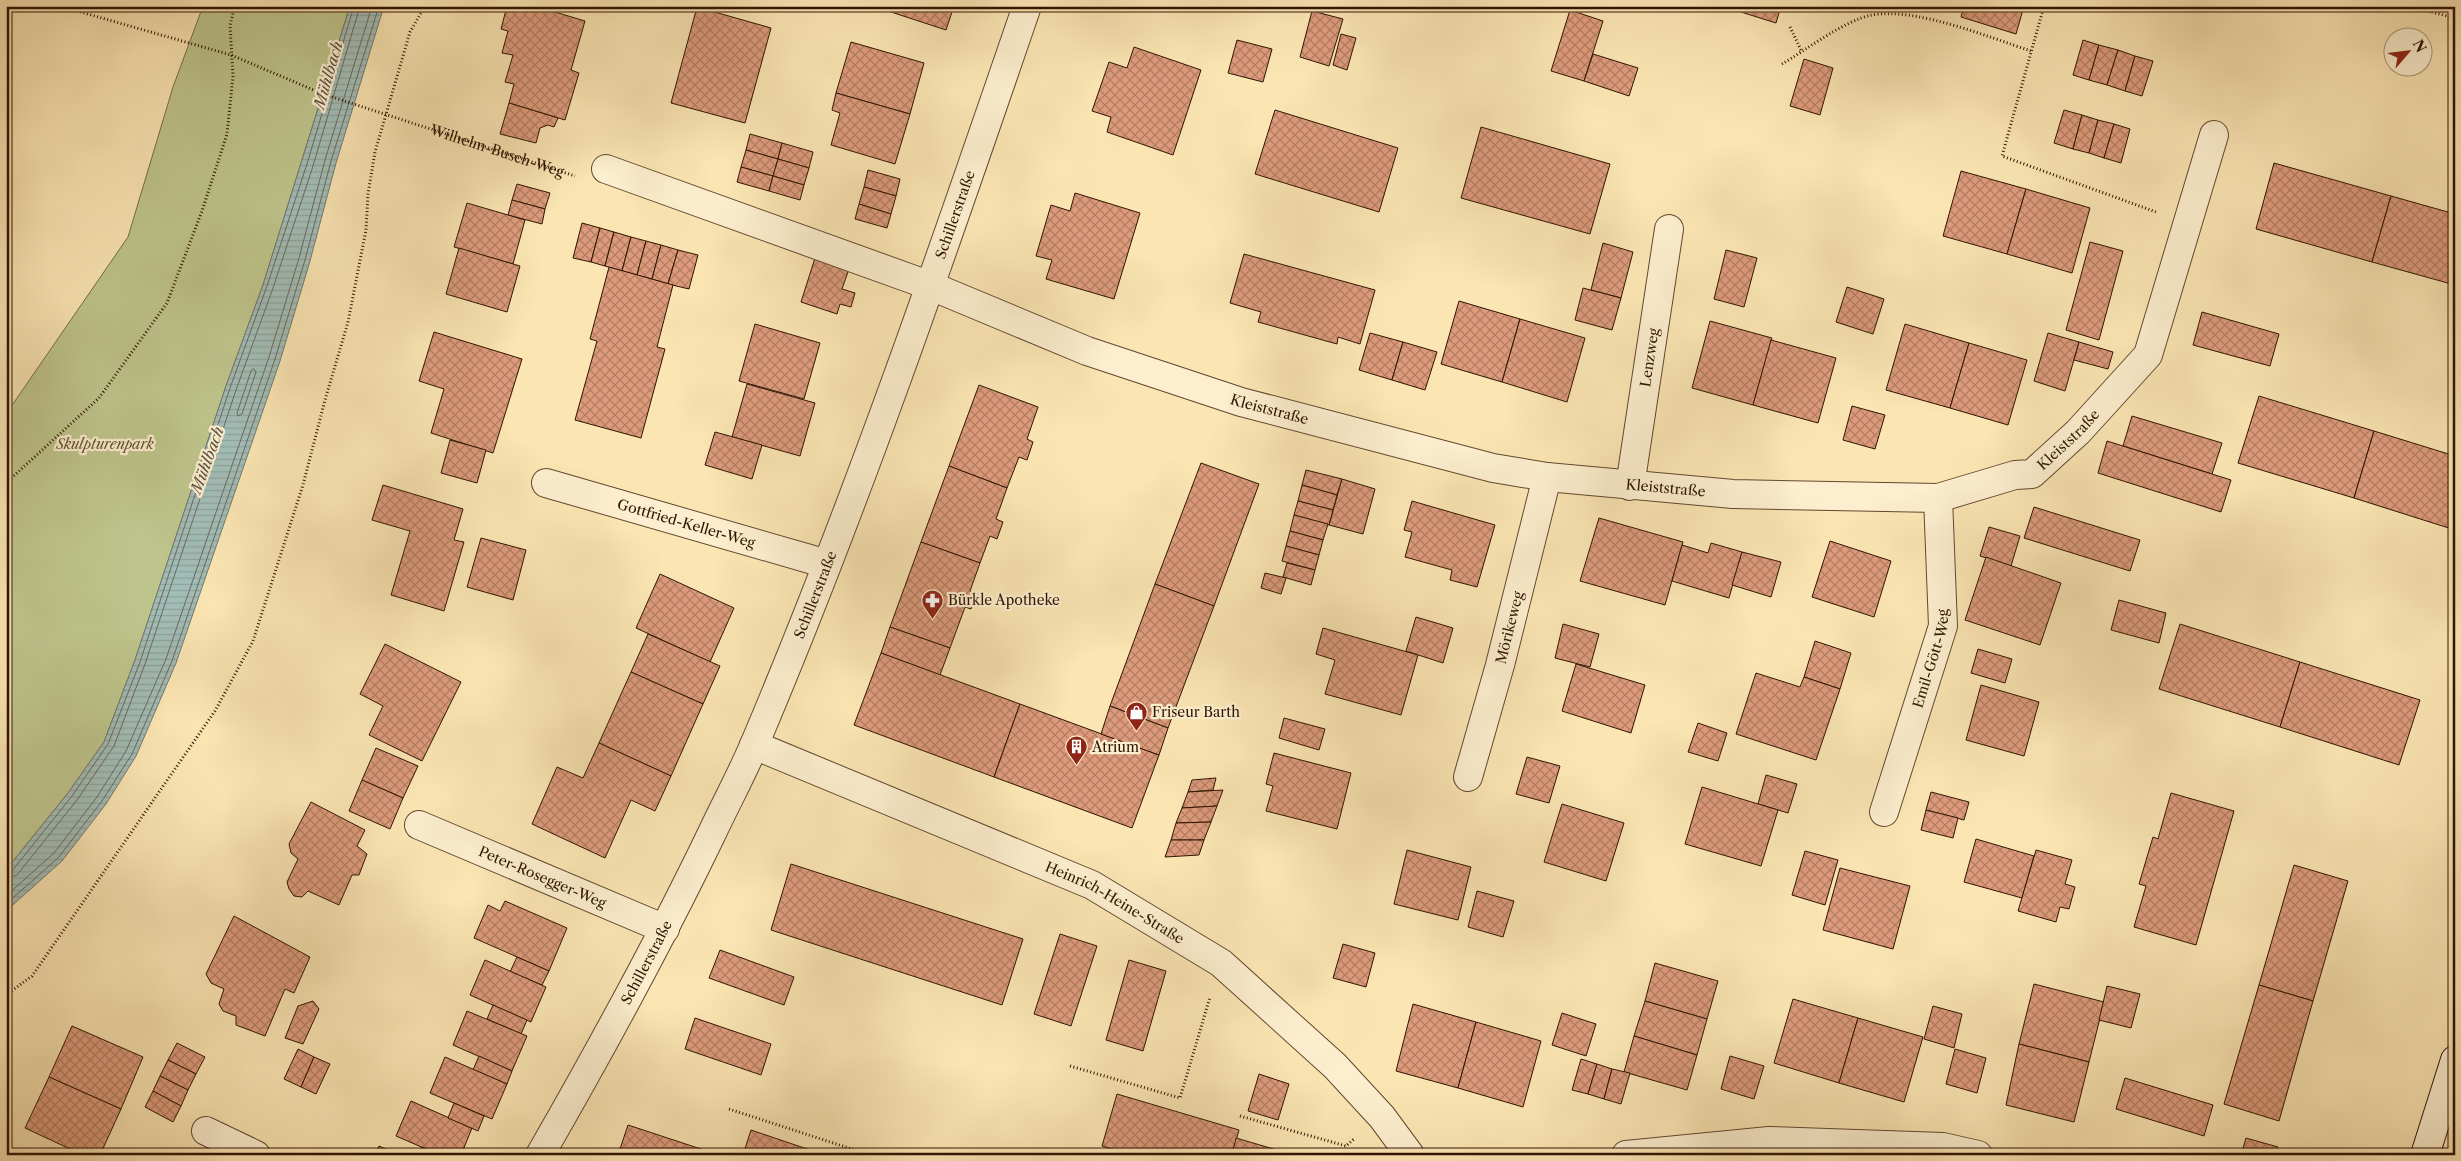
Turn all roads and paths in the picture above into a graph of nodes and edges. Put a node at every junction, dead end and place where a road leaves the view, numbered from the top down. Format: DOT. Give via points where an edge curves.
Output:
graph roads {
  1 [pos="60,6"];
  2 [pos="235,6"];
  3 [pos="425,6"];
  4 [pos="1027,6"];
  5 [pos="2044,6"];
  6 [pos="2294,6"];
  7 [pos="2300,6"];
  8 [pos="2408,6"];
  9 [pos="2455,18"];
  10 [pos="1790,27"];
  11 [pos="2031,51"];
  12 [pos="1802,52"];
  13 [pos="231,55"];
  14 [pos="1782,64"];
  15 [pos="387,115"];
  16 [pos="2214,135"];
  17 [pos="606,168"];
  18 [pos="2187,223"];
  19 [pos="1670,229"];
  20 [pos="931,286"];
  21 [pos="1547,478"];
  22 [pos="6,483"];
  23 [pos="546,483"];
  24 [pos="1630,486"];
  25 [pos="1938,498"];
  26 [pos="827,564"];
  27 [pos="754,745"];
  28 [pos="1468,777"];
  29 [pos="1884,812"];
  30 [pos="419,826"];
  31 [pos="665,929"];
  32 [pos="1221,963"];
  33 [pos="6,995"];
  34 [pos="2455,1060"];
  35 [pos="1070,1066"];
  36 [pos="729,1109"];
  37 [pos="1240,1116"];
  38 [pos="1382,1117"];
  39 [pos="206,1131"];
  40 [pos="256,1155"];
  41 [pos="540,1155"];
  42 [pos="870,1155"];
  43 [pos="1410,1155"];
  44 [pos="1626,1155"];
  45 [pos="1978,1155"];
  46 [pos="2425,1155"];
  1 -- 13 [label="path, Wilhelm-Busch-Weg"];
  2 -- 13 [label="path" via="230,25"];
  3 -- 15 [label="path" via="410,32"];
  4 -- 20 [label="street, Schillerstraße"];
  5 -- 11 [label="path"];
  6 -- 7 [label="path"];
  8 -- 9 [label="path"];
  10 -- 12 [label="path"];
  11 -- 12 [label="path" via="1916,15 1872,15 1838,30"];
  11 -- 18 [label="path" via="2002,156"];
  12 -- 14 [label="path"];
  13 -- 15 [label="path, Wilhelm-Busch-Weg" via="323,94"];
  13 -- 22 [label="path" via="234,76 227,134 202,211 166,303 99,398"];
  15 -- 17 [label="path, Wilhelm-Busch-Weg" via="582,179"];
  15 -- 33 [label="path" via="375,152 366,230 348,322 303,485 253,641 215,712 147,813 32,976"];
  16 -- 18 [label="street, Kleiststraße"];
  17 -- 20 [label="street"];
  18 -- 25 [label="street, Kleiststraße" via="2148,355 2078,432 2032,474 2015,475"];
  19 -- 24 [label="street, Lenzweg"];
  20 -- 21 [label="street, Kleiststraße" via="1088,351 1241,402 1493,468"];
  20 -- 26 [label="street, Schillerstraße"];
  21 -- 24 [label="street, Kleiststraße"];
  21 -- 28 [label="street, Mörikeweg"];
  23 -- 26 [label="street, Gottfried-Keller-Weg"];
  24 -- 25 [label="street, Kleiststraße" via="1733,494"];
  25 -- 29 [label="street, Emil-Gött-Weg" via="1943,626"];
  26 -- 27 [label="street, Schillerstraße"];
  27 -- 31 [label="street, Schillerstraße"];
  27 -- 32 [label="street, Heinrich-Heine-Straße" via="1092,885"];
  30 -- 31 [label="street, Peter-Rosegger-Weg"];
  31 -- 41 [label="street, Schillerstraße"];
  32 -- 35 [label="path" via="1180,1098"];
  32 -- 38 [label="street, Heinrich-Heine-Straße" via="1335,1066"];
  34 -- 46 [label="street"];
  36 -- 42 [label="path"];
  37 -- 38 [label="path" via="1346,1146"];
  38 -- 43 [label="street, Heinrich-Heine-Straße"];
  39 -- 40 [label="street"];
  44 -- 45 [label="street" via="1769,1141 1943,1147"];
}
